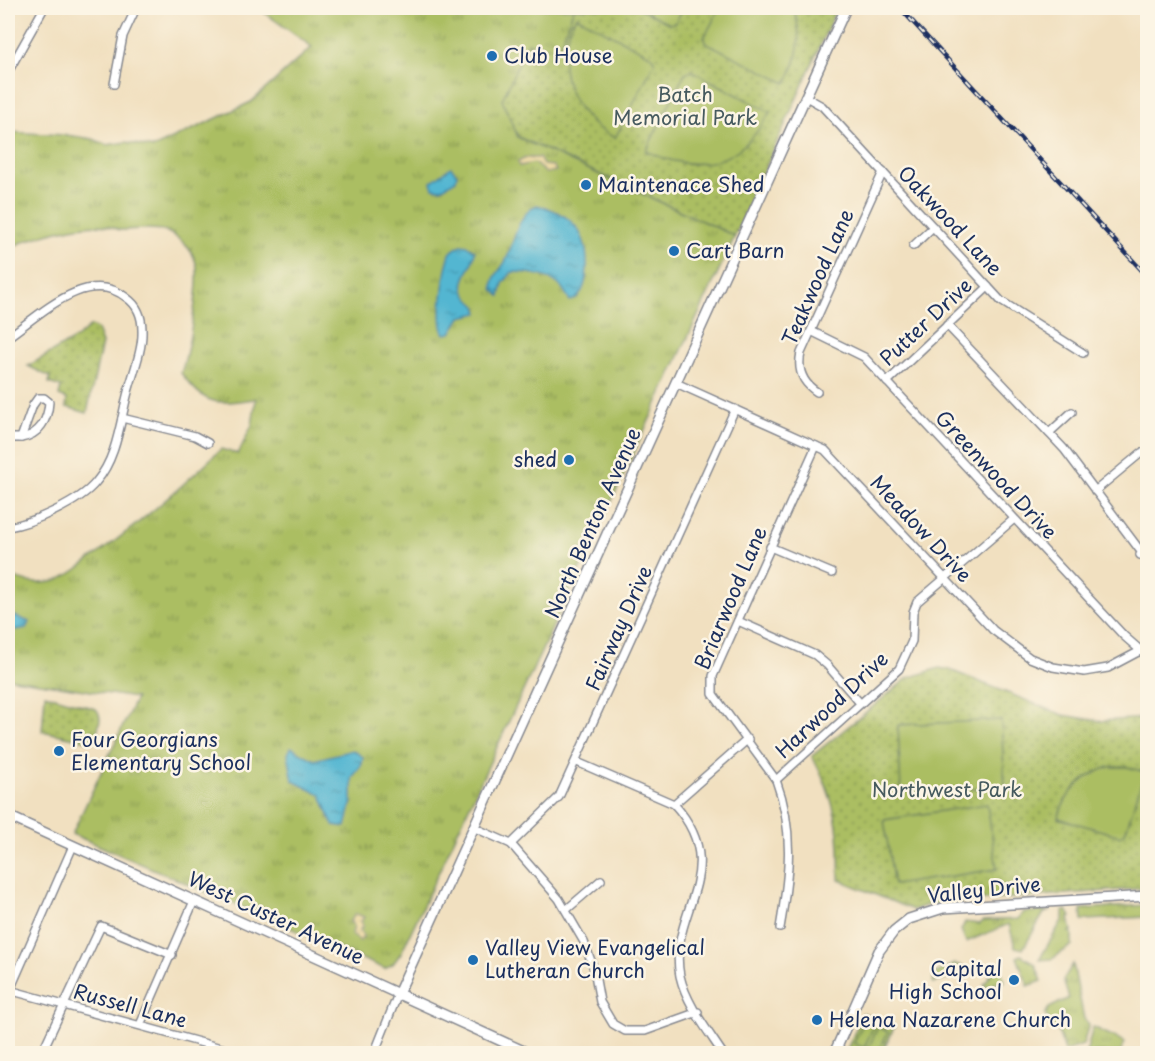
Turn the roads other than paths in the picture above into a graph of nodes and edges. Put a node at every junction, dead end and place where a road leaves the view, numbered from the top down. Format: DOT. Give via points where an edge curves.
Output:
graph roads {
  1 [pos="44,8"];
  2 [pos="136,8"];
  3 [pos="846,8"];
  4 [pos="8,72"];
  5 [pos="114,84"];
  6 [pos="806,97"];
  7 [pos="883,172"];
  8 [pos="933,227"];
  9 [pos="913,246"];
  10 [pos="988,287"];
  11 [pos="947,325"];
  12 [pos="810,331"];
  13 [pos="8,337"];
  14 [pos="1083,353"];
  15 [pos="887,382"];
  16 [pos="676,383"];
  17 [pos="817,392"];
  18 [pos="735,409"];
  19 [pos="1072,412"];
  20 [pos="122,418"];
  21 [pos="1049,433"];
  22 [pos="8,438"];
  23 [pos="21,438"];
  24 [pos="208,443"];
  25 [pos="816,446"];
  26 [pos="1141,453"];
  27 [pos="1095,491"];
  28 [pos="1014,519"];
  29 [pos="8,527"];
  30 [pos="770,547"];
  31 [pos="1148,548"];
  32 [pos="1140,555"];
  33 [pos="1148,561"];
  34 [pos="832,573"];
  35 [pos="945,578"];
  36 [pos="738,621"];
  37 [pos="1140,651"];
  38 [pos="1148,657"];
  39 [pos="860,703"];
  40 [pos="747,739"];
  41 [pos="577,762"];
  42 [pos="776,780"];
  43 [pos="674,804"];
  44 [pos="8,816"];
  45 [pos="475,828"];
  46 [pos="511,844"];
  47 [pos="73,846"];
  48 [pos="601,880"];
  49 [pos="1148,896"];
  50 [pos="194,901"];
  51 [pos="566,910"];
  52 [pos="780,928"];
  53 [pos="172,955"];
  54 [pos="8,992"];
  55 [pos="398,994"];
  56 [pos="64,1006"];
  57 [pos="698,1012"];
  58 [pos="140,1025"];
  59 [pos="720,1052"];
  60 [pos="41,1053"];
  61 [pos="243,1053"];
  62 [pos="374,1053"];
  63 [pos="530,1053"];
  64 [pos="834,1053"];
  1 -- 4 [label="street"];
  2 -- 5 [label="street" via="123,36"];
  3 -- 6 [label="main road, North Benton Avenue"];
  6 -- 7 [label="street, Oakwood Lane" via="822,106"];
  6 -- 16 [label="main road, North Benton Avenue"];
  7 -- 8 [label="street, Oakwood Lane"];
  7 -- 12 [label="street, Teakwood Lane"];
  8 -- 9 [label="street"];
  8 -- 10 [label="street, Oakwood Lane"];
  10 -- 11 [label="street, Putter Drive"];
  10 -- 14 [label="street, Oakwood Lane" via="1010,308"];
  11 -- 15 [label="street, Putter Drive"];
  11 -- 21 [label="street"];
  12 -- 15 [label="street, Greenwood Drive" via="859,353"];
  12 -- 17 [label="street, Teakwood Lane" via="799,368"];
  13 -- 20 [label="street" via="79,290 108,287 120,292 140,314 142,331"];
  15 -- 28 [label="street, Greenwood Drive"];
  16 -- 18 [label="street, Meadow Drive"];
  16 -- 45 [label="main road, North Benton Avenue"];
  18 -- 25 [label="street, Meadow Drive"];
  18 -- 41 [label="street, Fairway Drive"];
  19 -- 21 [label="street"];
  20 -- 24 [label="street" via="195,436"];
  20 -- 29 [label="street" via="109,462 95,484 34,520"];
  21 -- 27 [label="street"];
  22 -- 23 [label="street"];
  23 -- 23 [label="street" via="35,433 43,424 49,408 47,399 38,399 33,405"];
  25 -- 30 [label="street, Briarwood Lane"];
  25 -- 35 [label="street, Meadow Drive" via="825,450"];
  26 -- 27 [label="street"];
  27 -- 32 [label="street"];
  28 -- 35 [label="street, Harwood Drive"];
  28 -- 37 [label="street, Greenwood Drive"];
  30 -- 34 [label="street"];
  30 -- 36 [label="street, Briarwood Lane"];
  31 -- 32 [label="street"];
  32 -- 33 [label="street"];
  35 -- 37 [label="street, Meadow Drive" via="1004,641 1053,668 1095,671 1121,663"];
  35 -- 39 [label="street, Harwood Drive" via="915,606 912,641 905,661"];
  36 -- 39 [label="street" via="822,660"];
  36 -- 40 [label="street, Briarwood Lane" via="712,686 713,694"];
  37 -- 38 [label="street, Greenwood Drive"];
  39 -- 42 [label="street, Harwood Drive"];
  40 -- 42 [label="street, Briarwood Lane"];
  40 -- 43 [label="street"];
  41 -- 43 [label="street"];
  41 -- 46 [label="street, Fairway Drive" via="559,797"];
  42 -- 52 [label="street, Briarwood Lane" via="791,848"];
  43 -- 57 [label="street" via="685,817 698,848 698,888 679,954 680,976"];
  44 -- 47 [label="main road, West Custer Avenue"];
  45 -- 46 [label="street"];
  45 -- 55 [label="main road, North Benton Avenue"];
  46 -- 51 [label="street"];
  47 -- 50 [label="main road, West Custer Avenue"];
  47 -- 54 [label="street"];
  48 -- 51 [label="street"];
  49 -- 64 [label="main road, Valley Drive" via="943,908 920,914 894,931 879,951"];
  50 -- 53 [label="street"];
  50 -- 55 [label="main road, West Custer Avenue"];
  51 -- 57 [label="street" via="584,942 600,1002 613,1024 625,1031 645,1031"];
  53 -- 56 [label="street" via="102,926"];
  53 -- 58 [label="street"];
  54 -- 56 [label="street, Russell Lane"];
  55 -- 62 [label="street, North Benton Avenue"];
  55 -- 63 [label="main road, West Custer Avenue"];
  56 -- 58 [label="street, Russell Lane"];
  56 -- 60 [label="street"];
  57 -- 59 [label="street"];
  58 -- 61 [label="street, Russell Lane"];
}
